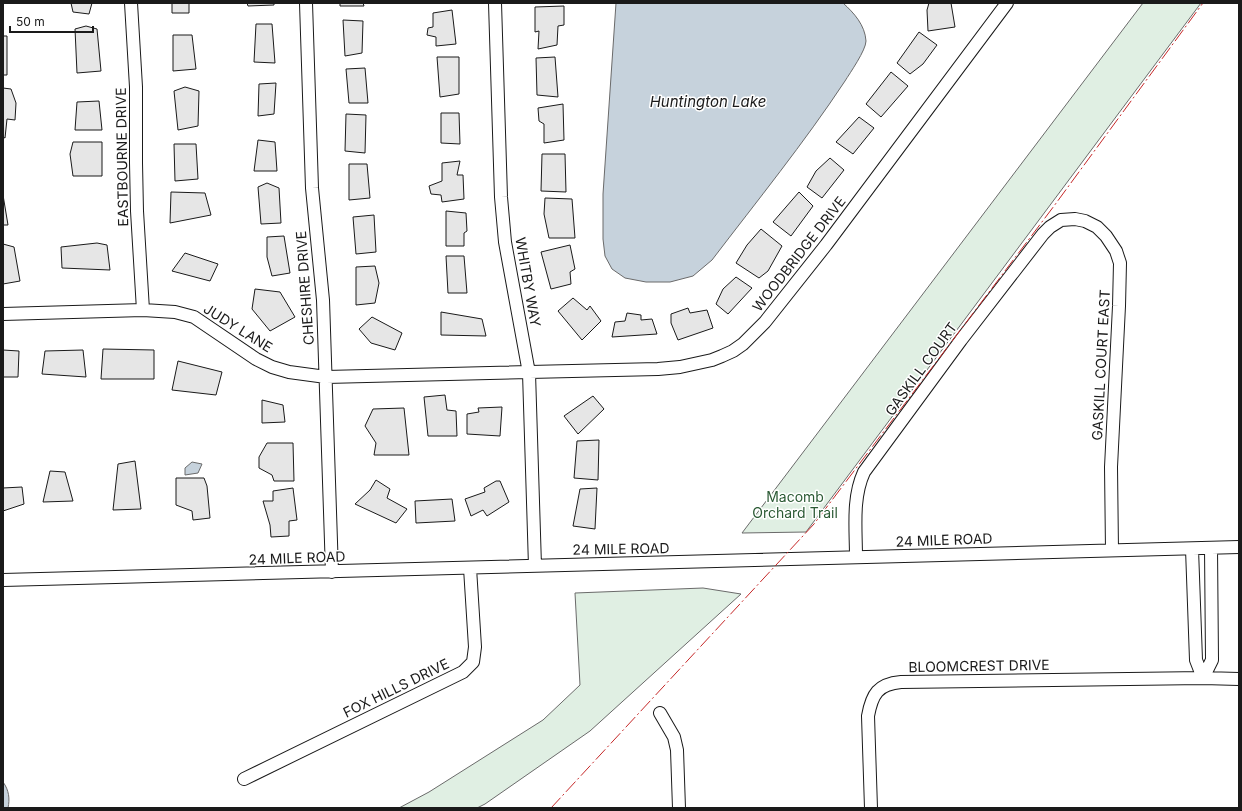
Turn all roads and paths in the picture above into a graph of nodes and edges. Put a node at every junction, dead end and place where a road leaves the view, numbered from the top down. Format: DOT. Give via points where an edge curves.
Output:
graph roads {
  1 [pos="131,3"];
  2 [pos="306,3"];
  3 [pos="495,3"];
  4 [pos="1007,3"];
  5 [pos="1061,220"];
  6 [pos="143,310"];
  7 [pos="3,314"];
  8 [pos="529,373"];
  9 [pos="326,377"];
  10 [pos="1239,547"];
  11 [pos="1210,548"];
  12 [pos="1192,549"];
  13 [pos="1112,550"];
  14 [pos="856,557"];
  15 [pos="535,566"];
  16 [pos="470,568"];
  17 [pos="332,572"];
  18 [pos="3,580"];
  19 [pos="1203,678"];
  20 [pos="1239,679"];
  21 [pos="660,713"];
  22 [pos="244,779"];
  23 [pos="679,808"];
  24 [pos="871,808"];
  1 -- 6 [label="street, EASTBOURNE DRIVE" via="136,87 137,211"];
  2 -- 9 [label="street, CHESHIRE DRIVE" via="312,188 323,300"];
  3 -- 8 [label="street, WHITBY WAY" via="504,234"];
  4 -- 8 [label="street, WOODBRIDGE DRIVE" via="826,245 765,322 743,344 712,360 658,370"];
  5 -- 13 [label="street, GASKILL COURT EAST" via="1075,219 1097,227 1116,251 1120,263 1111,467"];
  5 -- 14 [label="street, GASKILL COURT" via="1042,234 864,472 856,496"];
  6 -- 7 [label="street, JUDY LANE"];
  6 -- 9 [label="street, JUDY LANE" via="175,312 194,317 272,367"];
  8 -- 9 [label="street, JUDY LANE"];
  8 -- 15 [label="street, WHITBY WAY"];
  9 -- 17 [label="street, CHESHIRE DRIVE"];
  10 -- 11 [label="street, 24 MILE ROAD"];
  11 -- 12 [label="street, 24 MILE ROAD"];
  11 -- 19 [label="street" via="1212,660"];
  12 -- 13 [label="street, 24 MILE ROAD"];
  12 -- 19 [label="street" via="1196,660"];
  13 -- 14 [label="street, 24 MILE ROAD"];
  14 -- 15 [label="street, 24 MILE ROAD"];
  15 -- 16 [label="street, 24 MILE ROAD"];
  16 -- 17 [label="street, 24 MILE ROAD"];
  16 -- 22 [label="street, FOX HILLS DRIVE" via="475,647 473,662 463,672"];
  17 -- 18 [label="street, 24 MILE ROAD"];
  19 -- 20 [label="street, BLOOMCREST DRIVE"];
  19 -- 24 [label="street, BLOOMCREST DRIVE" via="888,684 877,690 873,696 868,716"];
  21 -- 23 [label="street" via="674,737 677,750"];
}
